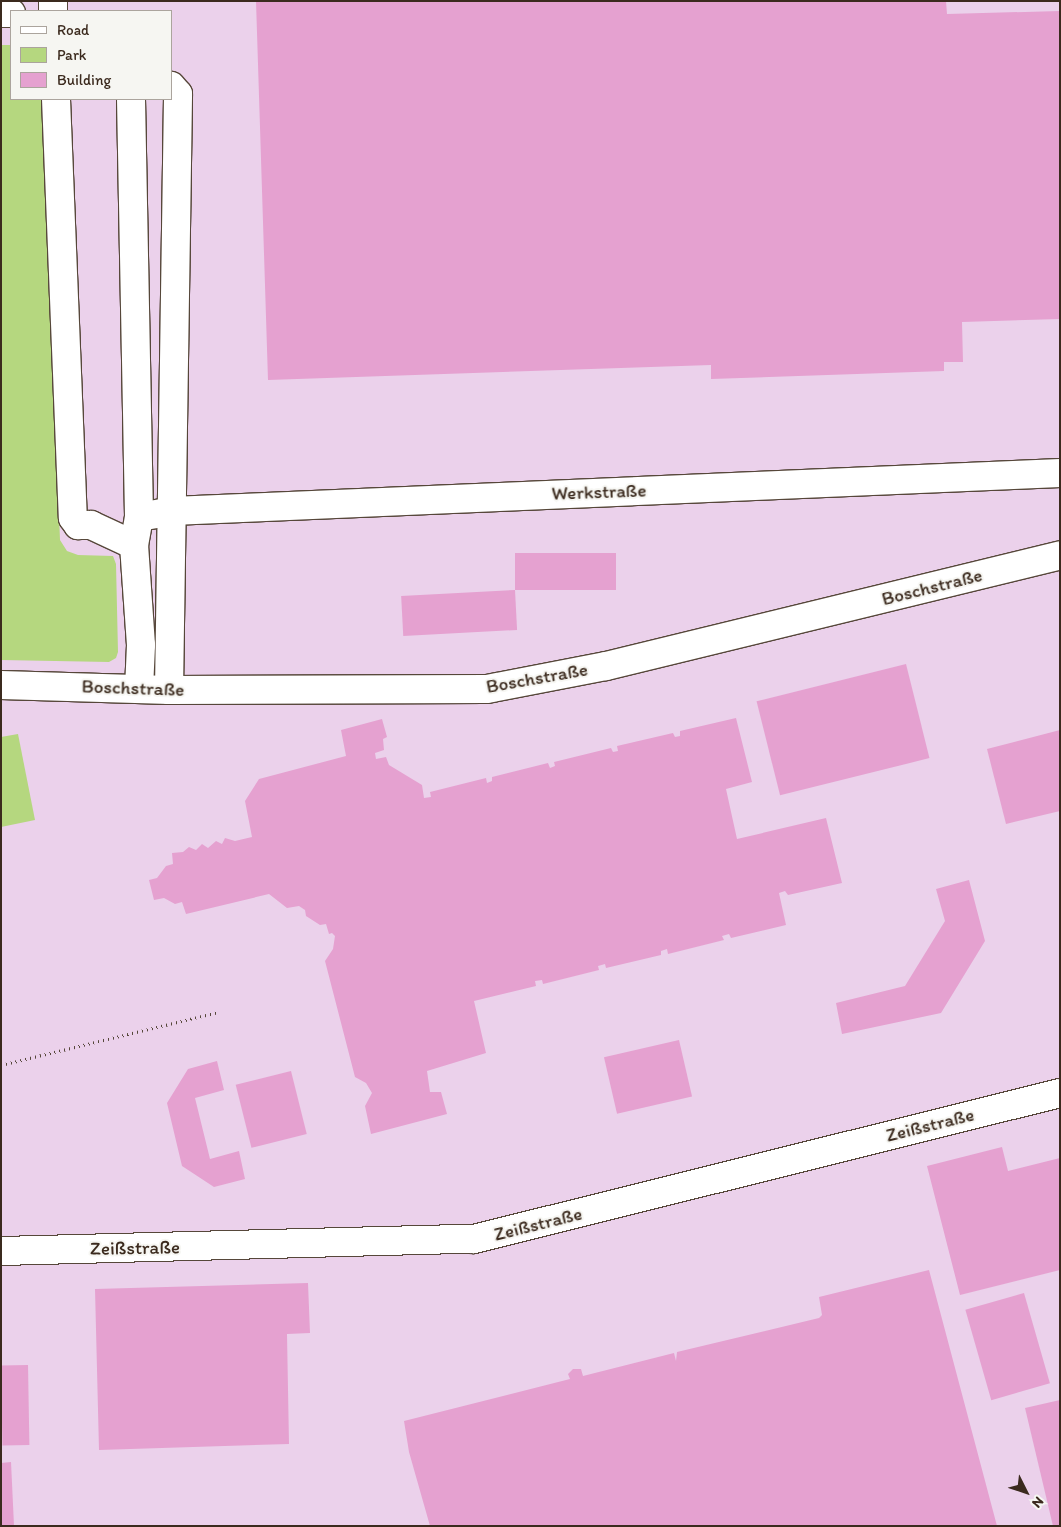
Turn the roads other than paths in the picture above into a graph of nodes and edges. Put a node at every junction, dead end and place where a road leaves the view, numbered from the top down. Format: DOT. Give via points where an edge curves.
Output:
graph roads {
  1 [pos="172,87"];
  2 [pos="56,100"];
  3 [pos="131,100"];
  4 [pos="1060,473"];
  5 [pos="172,511"];
  6 [pos="139,517"];
  7 [pos="134,545"];
  8 [pos="1060,555"];
  9 [pos="1,685"];
  10 [pos="140,689"];
  11 [pos="169,690"];
  12 [pos="1060,1093"];
  13 [pos="1,1251"];
  1 -- 5 [label="street" via="178,94"];
  2 -- 7 [label="street" via="73,518 78,525 91,525"];
  3 -- 6 [label="street"];
  4 -- 5 [label="street, Werkstraße"];
  5 -- 6 [label="street, Werkstraße"];
  5 -- 11 [label="street"];
  6 -- 7 [label="street"];
  7 -- 10 [label="street" via="141,645"];
  8 -- 11 [label="street, Boschstraße" via="606,666 487,689"];
  9 -- 10 [label="street, Boschstraße"];
  10 -- 11 [label="street, Boschstraße"];
  12 -- 13 [label="street, Zeißstraße" via="474,1239"];
}
